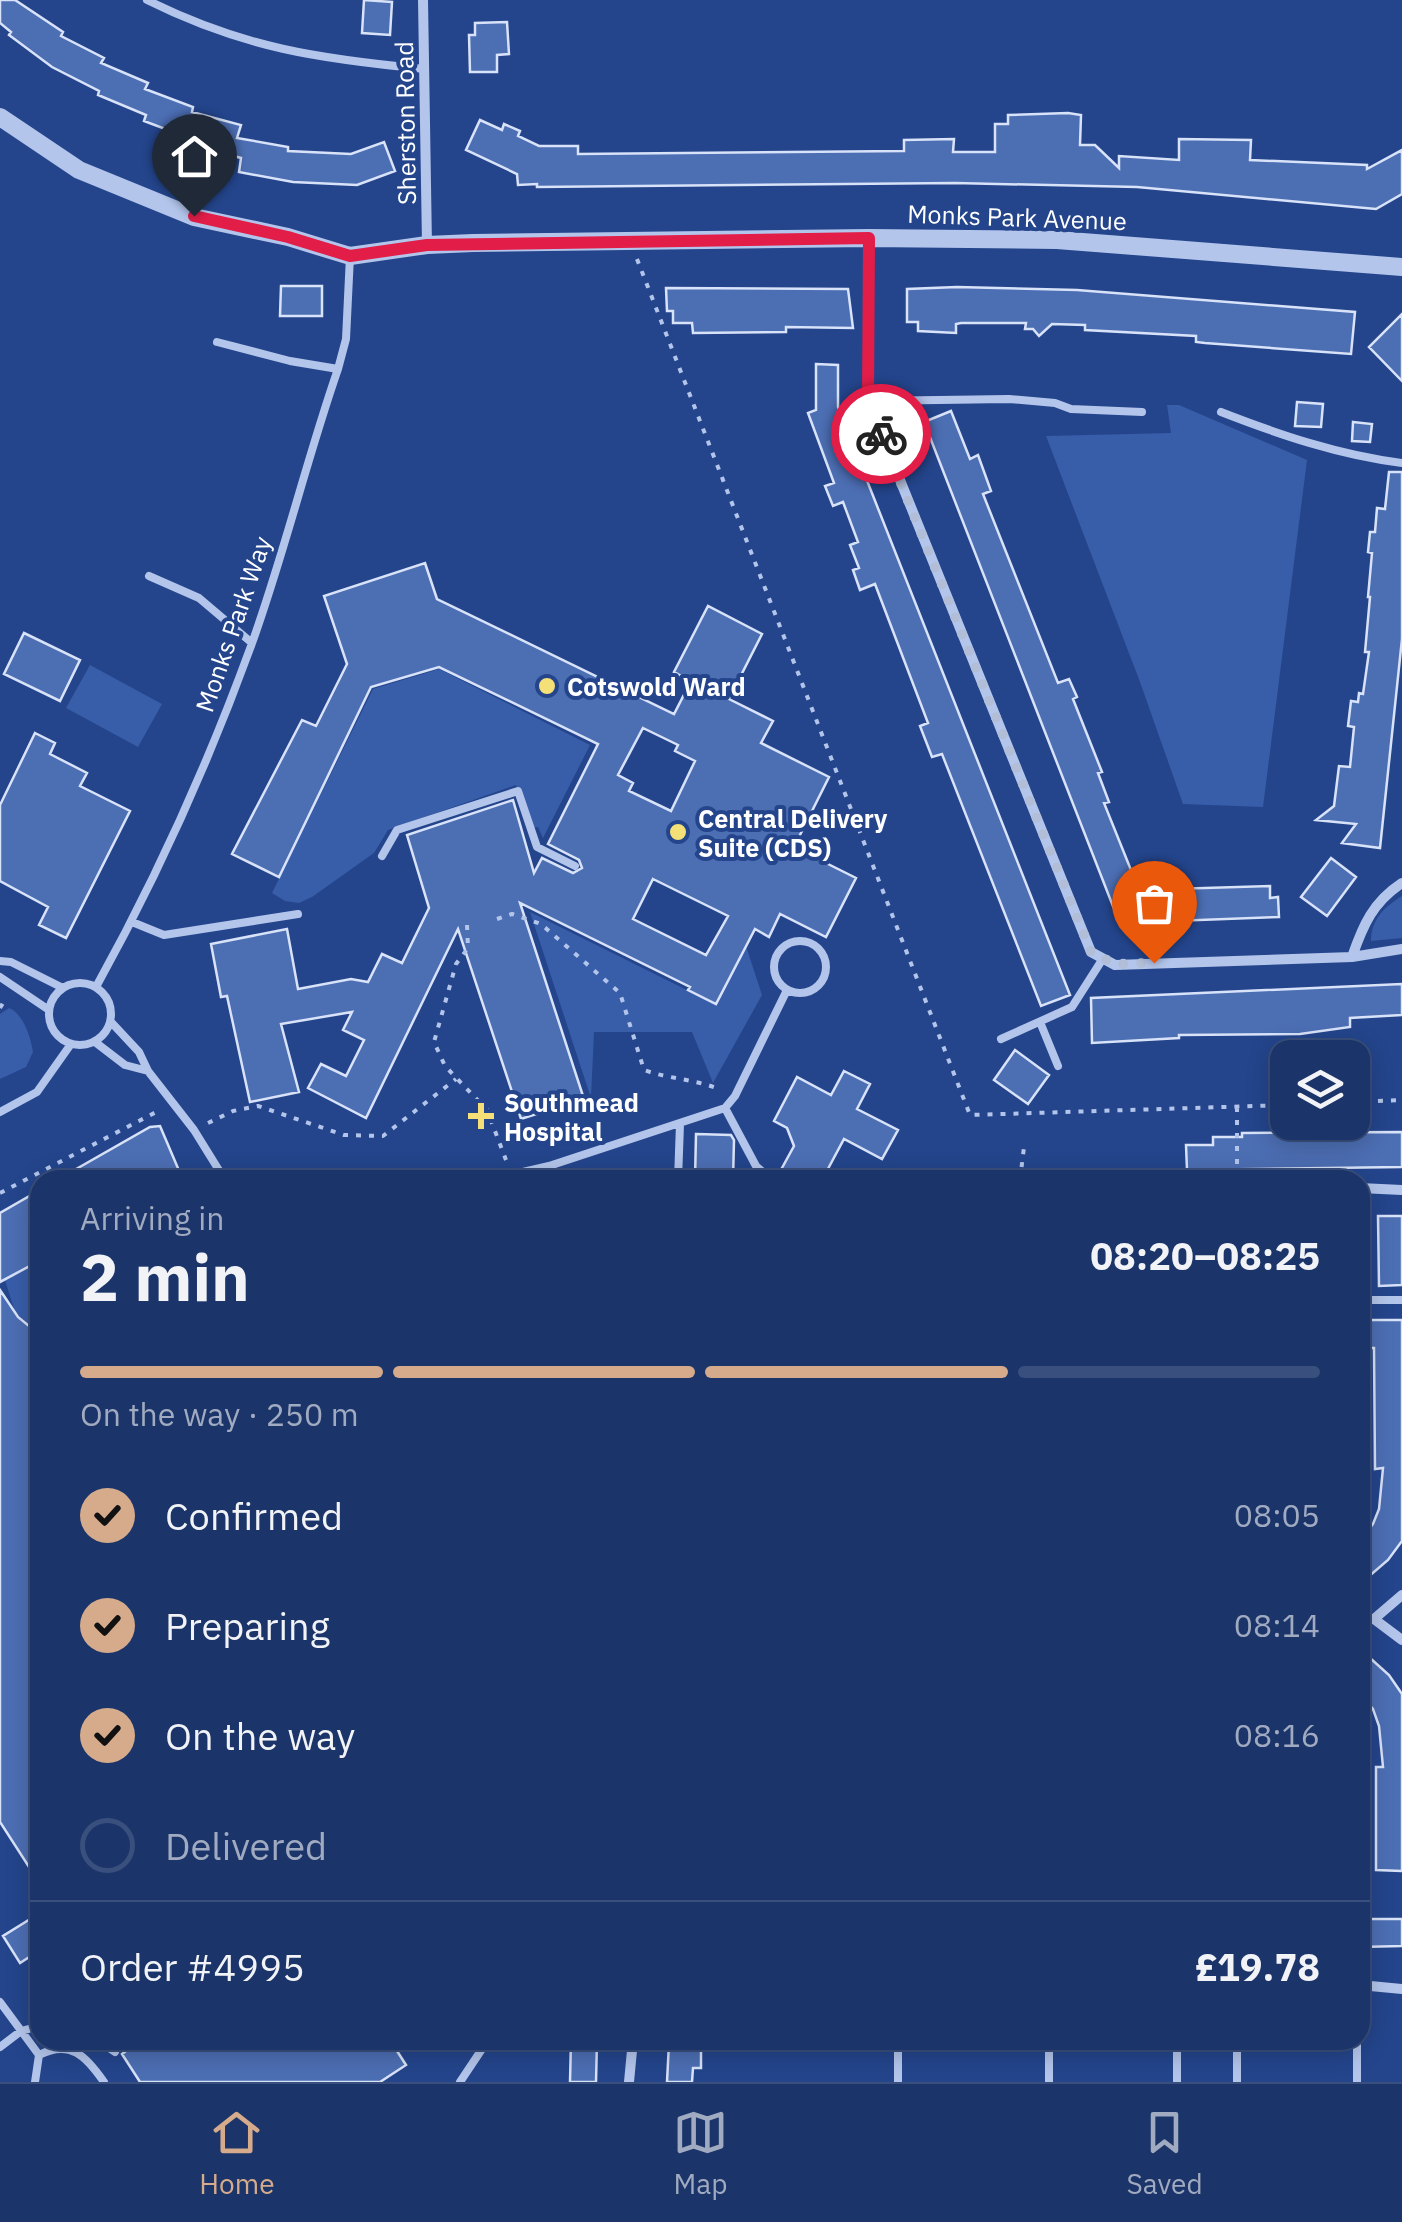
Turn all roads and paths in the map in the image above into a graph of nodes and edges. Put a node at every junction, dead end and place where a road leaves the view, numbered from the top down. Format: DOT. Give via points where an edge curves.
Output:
graph roads {
  1 [pos="147,0"];
  2 [pos="423,0"];
  3 [pos="425,69"];
  4 [pos="0,117"];
  5 [pos="869,238"];
  6 [pos="630,241"];
  7 [pos="427,245"];
  8 [pos="350,256"];
  9 [pos="1402,267"];
  10 [pos="217,342"];
  11 [pos="338,369"];
  12 [pos="868,401"];
  13 [pos="1142,412"];
  14 [pos="1221,412"];
  15 [pos="1402,463"];
  16 [pos="149,576"];
  17 [pos="252,644"];
  18 [pos="382,856"];
  19 [pos="575,866"];
  20 [pos="1402,883"];
  21 [pos="298,914"];
  22 [pos="496,919"];
  23 [pos="132,922"];
  24 [pos="467,926"];
  25 [pos="1402,949"];
  26 [pos="1352,957"];
  27 [pos="1102,960"];
  28 [pos="0,961"];
  29 [pos="0,977"];
  30 [pos="96,987"];
  31 [pos="62,988"];
  32 [pos="787,990"];
  33 [pos="49,1010"];
  34 [pos="111,1022"];
  35 [pos="1040,1022"];
  36 [pos="1000,1038"];
  37 [pos="95,1042"];
  38 [pos="71,1044"];
  39 [pos="1058,1066"];
  40 [pos="148,1071"];
  41 [pos="456,1079"];
  42 [pos="735,1096"];
  43 [pos="1402,1100"];
  44 [pos="1370,1101"];
  45 [pos="173,1102"];
  46 [pos="1270,1106"];
  47 [pos="1237,1107"];
  48 [pos="725,1108"];
  49 [pos="0,1112"];
  50 [pos="680,1124"];
  51 [pos="194,1130"];
  52 [pos="1024,1147"];
  53 [pos="44,1170"];
  54 [pos="218,1170"];
  55 [pos="510,1170"];
  56 [pos="553,1170"];
  57 [pos="678,1170"];
  58 [pos="761,1170"];
  59 [pos="1021,1170"];
  60 [pos="1236,1170"];
  61 [pos="30,1177"];
  62 [pos="1370,1188"];
  63 [pos="1402,1190"];
  64 [pos="0,1193"];
  65 [pos="1370,1300"];
  66 [pos="1402,1300"];
  67 [pos="1402,1595"];
  68 [pos="1370,1619"];
  69 [pos="1374,1619"];
  70 [pos="1402,1640"];
  71 [pos="1370,1986"];
  72 [pos="1402,1989"];
  73 [pos="0,2002"];
  74 [pos="30,2029"];
  75 [pos="21,2031"];
  76 [pos="30,2044"];
  77 [pos="0,2047"];
  78 [pos="34,2050"];
  79 [pos="48,2050"];
  80 [pos="74,2050"];
  81 [pos="112,2050"];
  82 [pos="481,2050"];
  83 [pos="632,2050"];
  84 [pos="898,2050"];
  85 [pos="1049,2050"];
  86 [pos="1177,2050"];
  87 [pos="1237,2050"];
  88 [pos="1357,2050"];
  89 [pos="115,2052"];
  90 [pos="38,2055"];
  91 [pos="35,2082"];
  92 [pos="104,2082"];
  93 [pos="460,2082"];
  94 [pos="630,2082"];
  95 [pos="898,2082"];
  96 [pos="1049,2082"];
  97 [pos="1178,2082"];
  98 [pos="1237,2082"];
  99 [pos="1358,2082"];
  1 -- 3 [label="lane" via="249,42 318,58"];
  2 -- 3 [label="street, Sherston Road"];
  3 -- 7 [label="street, Sherston Road"];
  4 -- 8 [label="street, Monks Park Avenue" via="78,170 194,216"];
  5 -- 6 [label="street, Monks Park Avenue"];
  5 -- 9 [label="street, Monks Park Avenue" via="1058,240"];
  5 -- 12 [label="street"];
  6 -- 7 [label="street, Monks Park Avenue"];
  6 -- 47 [label="path" via="970,1116"];
  7 -- 8 [label="street, Monks Park Avenue"];
  8 -- 11 [label="lane, Monks Park Way"];
  10 -- 11 [label="lane"];
  11 -- 17 [label="lane, Monks Park Way"];
  12 -- 13 [label="lane" via="1009,399"];
  12 -- 27 [label="street" via="1091,952"];
  14 -- 15 [label="lane" via="1295,441"];
  16 -- 17 [label="lane" via="199,598"];
  17 -- 23 [label="lane, Monks Park Way"];
  18 -- 19 [label="lane" via="397,830 518,791 537,847"];
  20 -- 26 [label="street" via="1375,905"];
  21 -- 23 [label="lane" via="164,934"];
  22 -- 42 [label="path" via="512,914 541,924 620,993 644,1070"];
  23 -- 30 [label="lane, Monks Park Way"];
  24 -- 41 [label="path" via="468,948 456,964 434,1042"];
  25 -- 26 [label="street"];
  26 -- 27 [label="street"];
  27 -- 35 [label="lane" via="1072,1007"];
  28 -- 31 [label="lane"];
  29 -- 33 [label="lane"];
  30 -- 31 [label="lane" via="83,982"];
  30 -- 34 [label="lane" via="109,1001"];
  31 -- 33 [label="lane"];
  32 -- 32 [label="lane" via="774,973 777,954 792,942 809,942 826,961 823,980 801,994"];
  32 -- 42 [label="lane"];
  33 -- 38 [label="lane" via="51,1027"];
  34 -- 37 [label="lane"];
  34 -- 40 [label="lane"];
  35 -- 36 [label="lane"];
  35 -- 39 [label="lane"];
  37 -- 38 [label="lane"];
  37 -- 40 [label="lane" via="125,1065"];
  38 -- 49 [label="lane" via="37,1092"];
  40 -- 45 [label="lane"];
  41 -- 51 [label="path" via="383,1136 344,1136 258,1106"];
  41 -- 55 [label="path" via="487,1110"];
  42 -- 48 [label="lane"];
  43 -- 44 [label="path"];
  45 -- 51 [label="lane"];
  45 -- 53 [label="path"];
  46 -- 47 [label="path"];
  47 -- 60 [label="path"];
  48 -- 50 [label="lane"];
  48 -- 58 [label="lane"];
  50 -- 56 [label="lane"];
  50 -- 57 [label="lane"];
  51 -- 54 [label="lane"];
  52 -- 59 [label="path"];
  61 -- 64 [label="path"];
  62 -- 63 [label="street"];
  65 -- 66 [label="lane"];
  67 -- 69 [label="street"];
  68 -- 69 [label="street"];
  69 -- 70 [label="street"];
  71 -- 72 [label="street"];
  73 -- 75 [label="lane"];
  74 -- 75 [label="lane"];
  75 -- 76 [label="lane"];
  75 -- 77 [label="lane"];
  78 -- 90 [label="lane"];
  79 -- 90 [label="lane"];
  80 -- 92 [label="lane"];
  81 -- 89 [label="lane"];
  82 -- 93 [label="lane"];
  83 -- 94 [label="street"];
  84 -- 95 [label="lane"];
  85 -- 96 [label="lane"];
  86 -- 97 [label="lane"];
  87 -- 98 [label="lane"];
  88 -- 99 [label="lane"];
  90 -- 91 [label="lane"];
}
